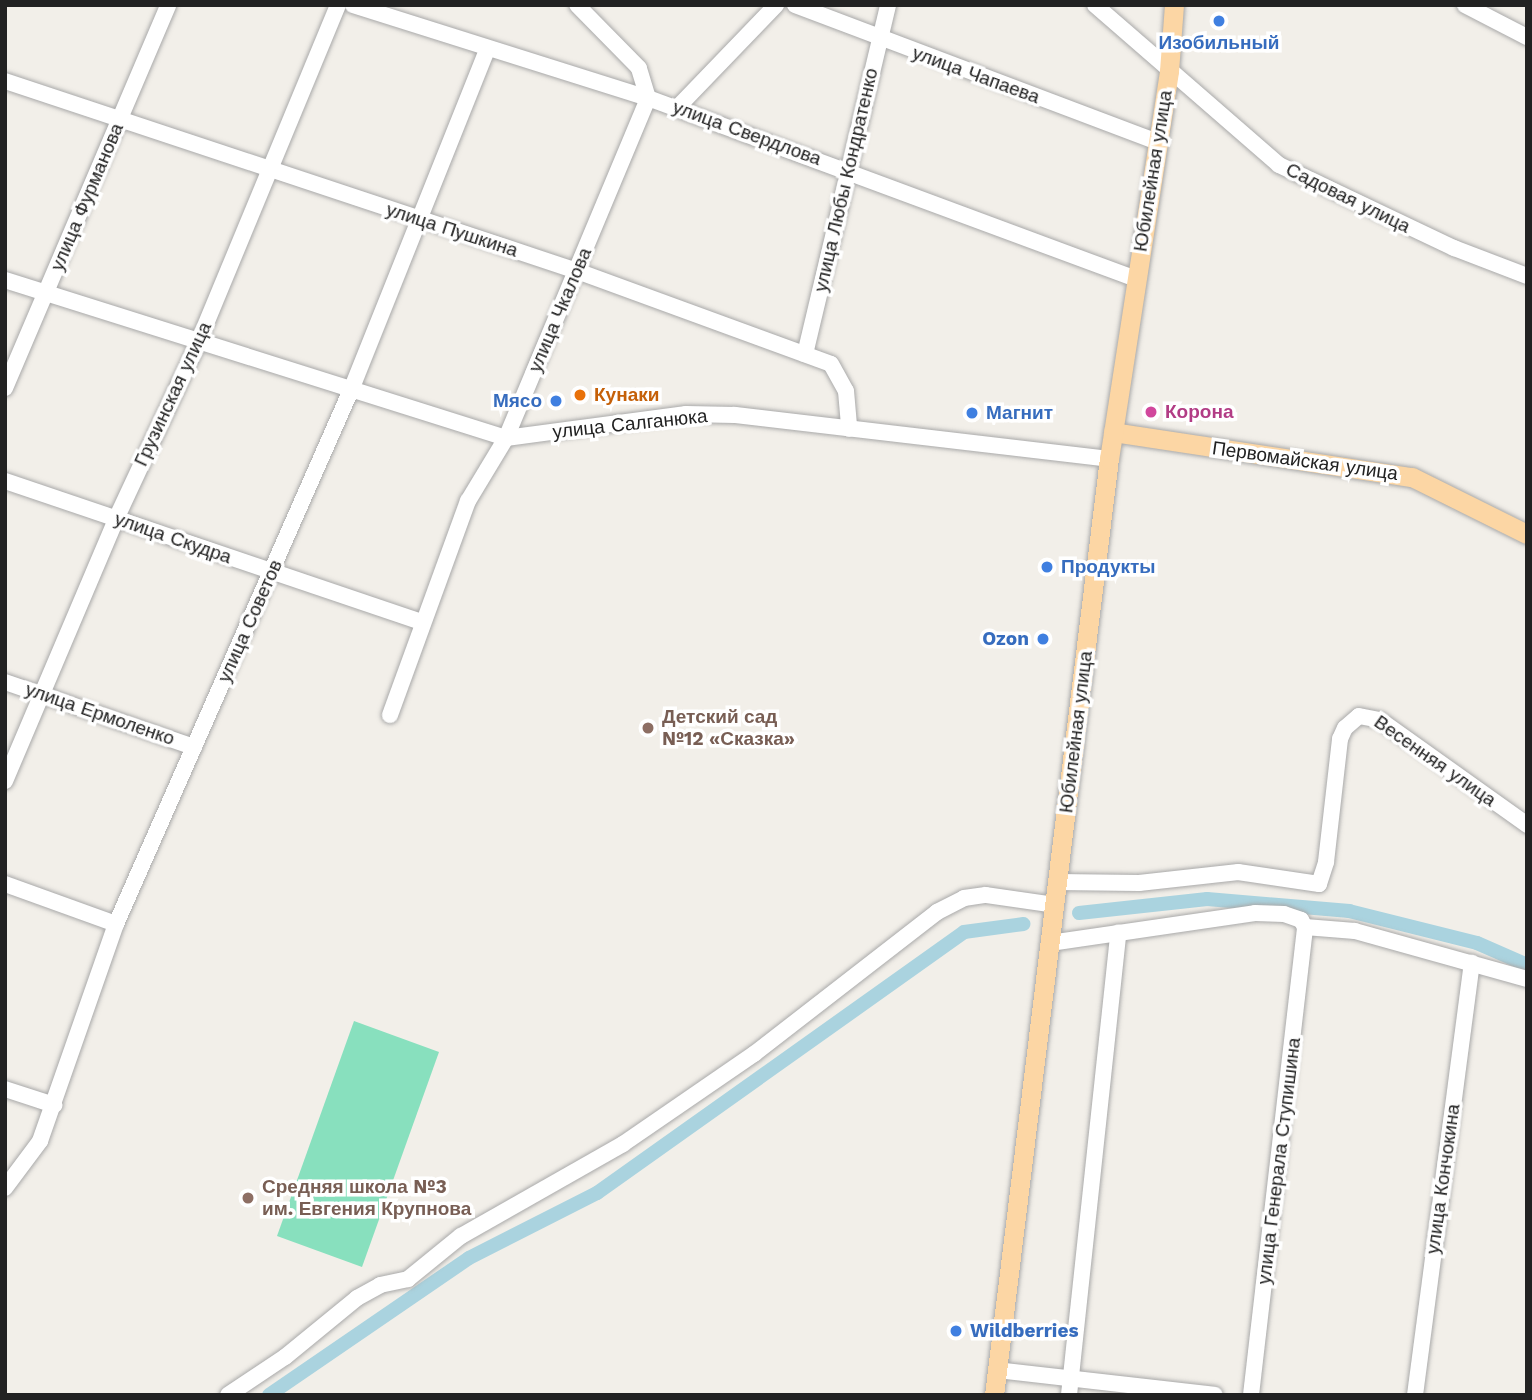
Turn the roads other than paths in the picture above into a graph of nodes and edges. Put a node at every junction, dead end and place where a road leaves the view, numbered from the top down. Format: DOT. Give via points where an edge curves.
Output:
graph roads {
  1 [pos="168,5"];
  2 [pos="338,5"];
  3 [pos="353,5"];
  4 [pos="577,5"];
  5 [pos="776,5"];
  6 [pos="795,5"];
  7 [pos="888,5"];
  8 [pos="1095,5"];
  9 [pos="1174,5"];
  10 [pos="1185,5"];
  11 [pos="1465,5"];
  12 [pos="1527,37"];
  13 [pos="880,40"];
  14 [pos="488,48"];
  15 [pos="1169,71"];
  16 [pos="5,81"];
  17 [pos="648,98"];
  18 [pos="677,108"];
  19 [pos="121,117"];
  20 [pos="1157,142"];
  21 [pos="270,169"];
  22 [pos="849,170"];
  23 [pos="421,219"];
  24 [pos="577,271"];
  25 [pos="1527,276"];
  26 [pos="1136,279"];
  27 [pos="5,280"];
  28 [pos="46,294"];
  29 [pos="198,343"];
  30 [pos="805,355"];
  31 [pos="5,388"];
  32 [pos="351,390"];
  33 [pos="849,429"];
  34 [pos="1113,432"];
  35 [pos="506,438"];
  36 [pos="1110,459"];
  37 [pos="5,481"];
  38 [pos="116,519"];
  39 [pos="1527,534"];
  40 [pos="271,572"];
  41 [pos="421,622"];
  42 [pos="5,682"];
  43 [pos="42,695"];
  44 [pos="390,715"];
  45 [pos="194,747"];
  46 [pos="5,781"];
  47 [pos="1527,825"];
  48 [pos="1057,882"];
  49 [pos="5,884"];
  50 [pos="1055,905"];
  51 [pos="116,924"];
  52 [pos="1305,927"];
  53 [pos="1118,933"];
  54 [pos="1050,943"];
  55 [pos="1472,963"];
  56 [pos="1527,979"];
  57 [pos="5,1089"];
  58 [pos="54,1105"];
  59 [pos="5,1188"];
  60 [pos="997,1370"];
  61 [pos="1070,1386"];
  62 [pos="228,1395"];
  63 [pos="994,1395"];
  64 [pos="1215,1395"];
  65 [pos="1251,1395"];
  66 [pos="1415,1395"];
  1 -- 19 [label="street, улица Фурманова"];
  2 -- 21 [label="street, Грузинская улица"];
  3 -- 14 [label="street, улица Свердлова"];
  4 -- 17 [label="street" via="639,68"];
  5 -- 18 [label="street"];
  6 -- 13 [label="street, улица Чапаева"];
  7 -- 13 [label="street, улица Любы Кондратенко"];
  8 -- 15 [label="street, Садовая улица"];
  9 -- 15 [label="main road, Юбилейная улица"];
  10 -- 15 [label="main road, Юбилейная улица"];
  11 -- 12 [label="street"];
  13 -- 20 [label="street, улица Чапаева"];
  13 -- 22 [label="street, улица Любы Кондратенко"];
  14 -- 17 [label="street, улица Свердлова"];
  14 -- 23 [label="street, улица Советов"];
  15 -- 20 [label="main road, Юбилейная улица"];
  15 -- 25 [label="street, Садовая улица" via="1279,166 1454,248"];
  16 -- 19 [label="street, улица Пушкина"];
  17 -- 18 [label="street, улица Свердлова"];
  17 -- 24 [label="street, улица Чкалова"];
  18 -- 22 [label="street, улица Свердлова"];
  19 -- 21 [label="street, улица Пушкина"];
  19 -- 28 [label="street, улица Фурманова"];
  20 -- 26 [label="main road, Юбилейная улица"];
  21 -- 23 [label="street, улица Пушкина"];
  21 -- 29 [label="street, Грузинская улица"];
  22 -- 26 [label="street, улица Свердлова"];
  22 -- 30 [label="street, улица Любы Кондратенко"];
  23 -- 24 [label="street, улица Пушкина"];
  23 -- 32 [label="street, улица Советов"];
  24 -- 30 [label="street, улица Пушкина"];
  24 -- 35 [label="street, улица Чкалова"];
  26 -- 34 [label="main road, Юбилейная улица"];
  27 -- 28 [label="street, улица Салганюка"];
  28 -- 29 [label="street, улица Салганюка"];
  28 -- 31 [label="street, улица Фурманова"];
  29 -- 32 [label="street, улица Салганюка"];
  29 -- 38 [label="street, Грузинская улица"];
  30 -- 33 [label="street, улица Пушкина" via="831,364 841,375"];
  32 -- 35 [label="street, улица Салганюка"];
  32 -- 40 [label="street, улица Советов"];
  33 -- 35 [label="street, улица Салганюка" via="685,414"];
  33 -- 36 [label="street, улица Салганюка"];
  34 -- 36 [label="main road, Юбилейная улица"];
  34 -- 39 [label="main road, Первомайская улица" via="1412,477"];
  35 -- 41 [label="street, улица Чкалова" via="468,501"];
  36 -- 48 [label="main road, Юбилейная улица"];
  37 -- 38 [label="street, улица Скудра"];
  38 -- 40 [label="street, улица Скудра"];
  38 -- 43 [label="street, Грузинская улица"];
  40 -- 41 [label="street, улица Скудра"];
  40 -- 45 [label="street, улица Советов"];
  41 -- 44 [label="street, улица Чкалова"];
  42 -- 43 [label="street, улица Ермоленко"];
  43 -- 45 [label="street, улица Ермоленко"];
  43 -- 46 [label="street, Грузинская улица"];
  45 -- 51 [label="street, улица Советов"];
  47 -- 48 [label="street, Весенняя улица" via="1380,720 1359,716 1345,728 1340,740 1326,862 1319,884 1238,872 1139,883"];
  48 -- 50 [label="main road, Юбилейная улица"];
  49 -- 51 [label="street"];
  50 -- 54 [label="main road, Юбилейная улица"];
  50 -- 62 [label="street" via="986,895 964,898 937,912 754,1054 623,1144 461,1236 408,1279 380,1285 357,1298 285,1357"];
  51 -- 58 [label="street, улица Советов"];
  52 -- 53 [label="street" via="1301,920 1284,914 1255,914"];
  52 -- 55 [label="street" via="1355,931"];
  52 -- 65 [label="street, улица Генерала Ступишина"];
  53 -- 54 [label="street"];
  53 -- 61 [label="street"];
  54 -- 60 [label="main road, Юбилейная улица"];
  55 -- 56 [label="street"];
  55 -- 66 [label="street, улица Кончокина"];
  57 -- 58 [label="street"];
  58 -- 59 [label="street, улица Советов" via="40,1141"];
  60 -- 61 [label="street"];
  60 -- 63 [label="main road, Юбилейная улица"];
  61 -- 64 [label="street"];
}
